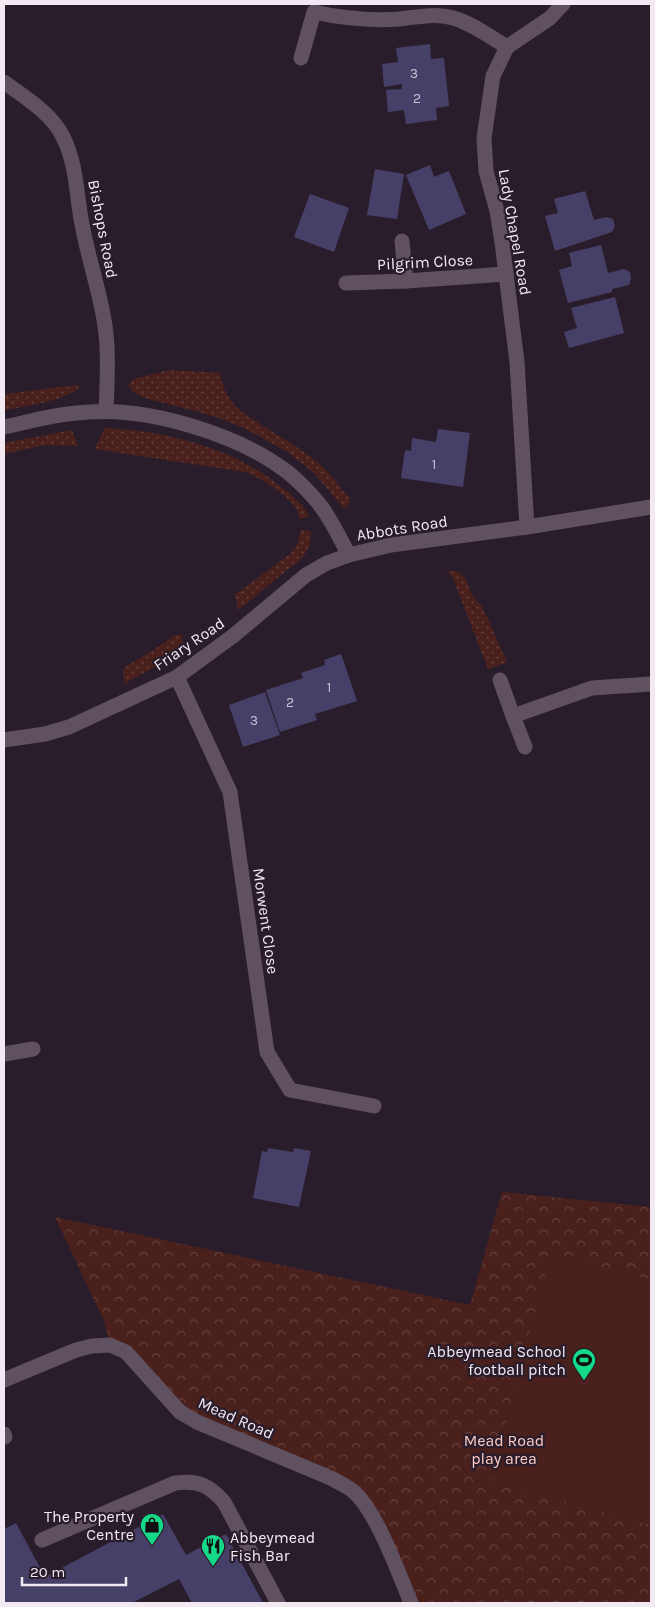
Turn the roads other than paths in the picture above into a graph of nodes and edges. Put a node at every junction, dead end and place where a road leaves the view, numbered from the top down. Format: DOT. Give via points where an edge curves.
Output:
graph roads {
  1 [pos="563,4"];
  2 [pos="315,8"];
  3 [pos="507,47"];
  4 [pos="301,58"];
  5 [pos="4,82"];
  6 [pos="402,241"];
  7 [pos="506,274"];
  8 [pos="406,281"];
  9 [pos="346,283"];
  10 [pos="106,411"];
  11 [pos="4,427"];
  12 [pos="651,507"];
  13 [pos="527,527"];
  14 [pos="349,555"];
  15 [pos="177,677"];
  16 [pos="500,680"];
  17 [pos="651,684"];
  18 [pos="513,716"];
  19 [pos="4,740"];
  20 [pos="525,748"];
  21 [pos="33,1049"];
  22 [pos="4,1054"];
  23 [pos="374,1106"];
  24 [pos="4,1380"];
  25 [pos="42,1540"];
  26 [pos="278,1603"];
  27 [pos="411,1603"];
  1 -- 3 [label="street" via="550,18"];
  2 -- 3 [label="street" via="352,18 452,18"];
  2 -- 4 [label="street"];
  3 -- 7 [label="street, Lady Chapel Road" via="493,76 484,138 486,171"];
  5 -- 10 [label="street, Bishops Road" via="47,115 62,134 70,154 107,346"];
  6 -- 8 [label="street"];
  7 -- 8 [label="street, Pilgrim Close"];
  7 -- 13 [label="street, Lady Chapel Road" via="517,362"];
  8 -- 9 [label="street, Pilgrim Close"];
  10 -- 11 [label="street, Abbots Road" via="66,414"];
  10 -- 14 [label="street, Abbots Road" via="143,415 190,426 244,446 271,461 299,482 318,502"];
  12 -- 13 [label="street, Abbots Road"];
  13 -- 14 [label="street, Abbots Road" via="391,545"];
  14 -- 15 [label="street, Friary Road" via="306,575 233,636"];
  15 -- 19 [label="street, Friary Road" via="69,727"];
  15 -- 23 [label="street, Morwent Close" via="230,792 267,1052 290,1090"];
  16 -- 18 [label="street"];
  17 -- 18 [label="street" via="592,688"];
  18 -- 20 [label="street"];
  21 -- 22 [label="street"];
  24 -- 27 [label="street, Mead Road" via="92,1346 110,1345 126,1352 180,1412 333,1479 353,1491 369,1510"];
  25 -- 26 [label="street" via="176,1483 200,1484 213,1489 224,1502"];
}
